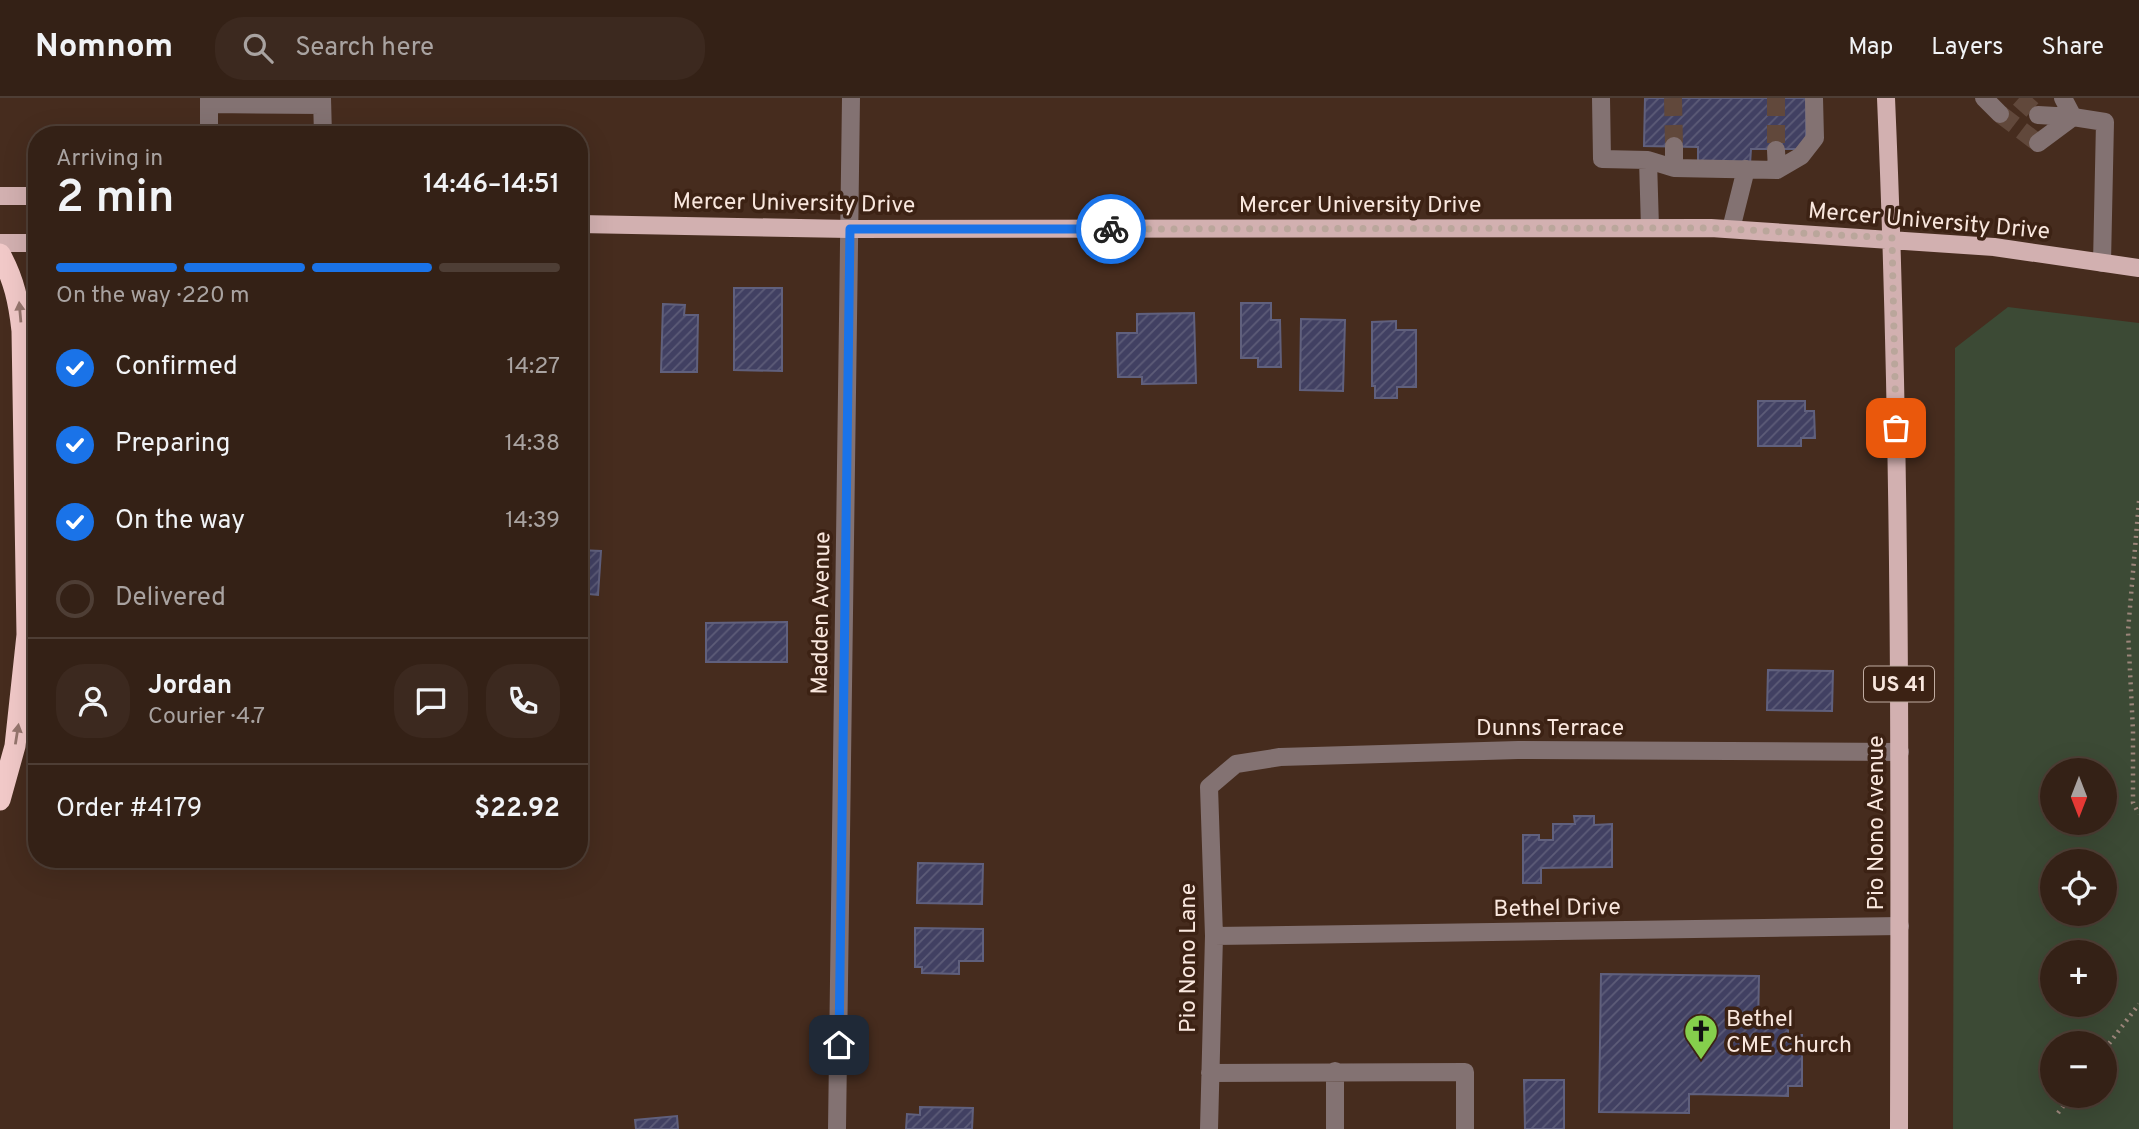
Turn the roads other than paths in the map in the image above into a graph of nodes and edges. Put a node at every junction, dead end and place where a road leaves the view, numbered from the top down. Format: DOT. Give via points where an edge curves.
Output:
graph roads {
  1 [pos="851,98"];
  2 [pos="1601,98"];
  3 [pos="1814,98"];
  4 [pos="1886,98"];
  5 [pos="1984,98"];
  6 [pos="2063,98"];
  7 [pos="2071,98"];
  8 [pos="209,101"];
  9 [pos="322,101"];
  10 [pos="2000,114"];
  11 [pos="2038,115"];
  12 [pos="2073,117"];
  13 [pos="209,126"];
  14 [pos="323,126"];
  15 [pos="2038,143"];
  16 [pos="1674,146"];
  17 [pos="1776,150"];
  18 [pos="1648,160"];
  19 [pos="1674,169"];
  20 [pos="1746,169"];
  21 [pos="1777,170"];
  22 [pos="28,196"];
  23 [pos="0,197"];
  24 [pos="588,224"];
  25 [pos="1650,228"];
  26 [pos="850,229"];
  27 [pos="1731,229"];
  28 [pos="1892,238"];
  29 [pos="0,243"];
  30 [pos="28,243"];
  31 [pos="0,254"];
  32 [pos="2102,263"];
  33 [pos="2139,268"];
  34 [pos="28,366"];
  35 [pos="23,375"];
  36 [pos="1900,752"];
  37 [pos="1209,787"];
  38 [pos="0,800"];
  39 [pos="1900,926"];
  40 [pos="1214,936"];
  41 [pos="1335,1071"];
  42 [pos="1210,1073"];
  43 [pos="837,1129"];
  44 [pos="1209,1129"];
  45 [pos="1335,1129"];
  46 [pos="1465,1129"];
  47 [pos="1899,1129"];
  1 -- 26 [label="street, Madden Avenue"];
  2 -- 18 [label="street" via="1602,159"];
  3 -- 21 [label="street" via="1815,138 1801,156"];
  4 -- 28 [label="main road, Pio Nono Avenue / US 41"];
  5 -- 10 [label="street"];
  6 -- 12 [label="street"];
  7 -- 12 [label="street"];
  8 -- 9 [label="street"];
  8 -- 13 [label="street"];
  9 -- 14 [label="street"];
  11 -- 12 [label="street"];
  12 -- 15 [label="street"];
  12 -- 32 [label="street" via="2105,122"];
  16 -- 19 [label="street"];
  17 -- 21 [label="street"];
  18 -- 19 [label="street"];
  18 -- 25 [label="street"];
  19 -- 20 [label="street"];
  20 -- 21 [label="street"];
  20 -- 27 [label="street"];
  22 -- 23 [label="main road"];
  24 -- 26 [label="main road, Mercer University Drive"];
  25 -- 26 [label="main road, Mercer University Drive"];
  25 -- 27 [label="main road, Mercer University Drive"];
  26 -- 43 [label="street, Madden Avenue"];
  27 -- 28 [label="main road, Mercer University Drive"];
  28 -- 32 [label="main road, Mercer University Drive"];
  28 -- 36 [label="main road, Pio Nono Avenue / US 41"];
  29 -- 30 [label="main road"];
  35 -- 31 [label="highway, one-way" via="18,298"];
  32 -- 33 [label="main road, Mercer University Drive"];
  34 -- 35 [label="highway"];
  38 -- 35 [label="highway, one-way" via="15,746 27,635"];
  36 -- 37 [label="street, Dunns Terrace" via="1518,750 1280,757 1236,764"];
  36 -- 39 [label="main road, Pio Nono Avenue / US 41"];
  37 -- 40 [label="street, Pio Nono Lane"];
  39 -- 40 [label="street, Bethel Drive"];
  39 -- 47 [label="main road, Pio Nono Avenue / US 41"];
  40 -- 42 [label="street, Pio Nono Lane"];
  41 -- 42 [label="street"];
  41 -- 45 [label="street"];
  41 -- 46 [label="street" via="1465,1072"];
  42 -- 44 [label="street, Pio Nono Lane"];
}
